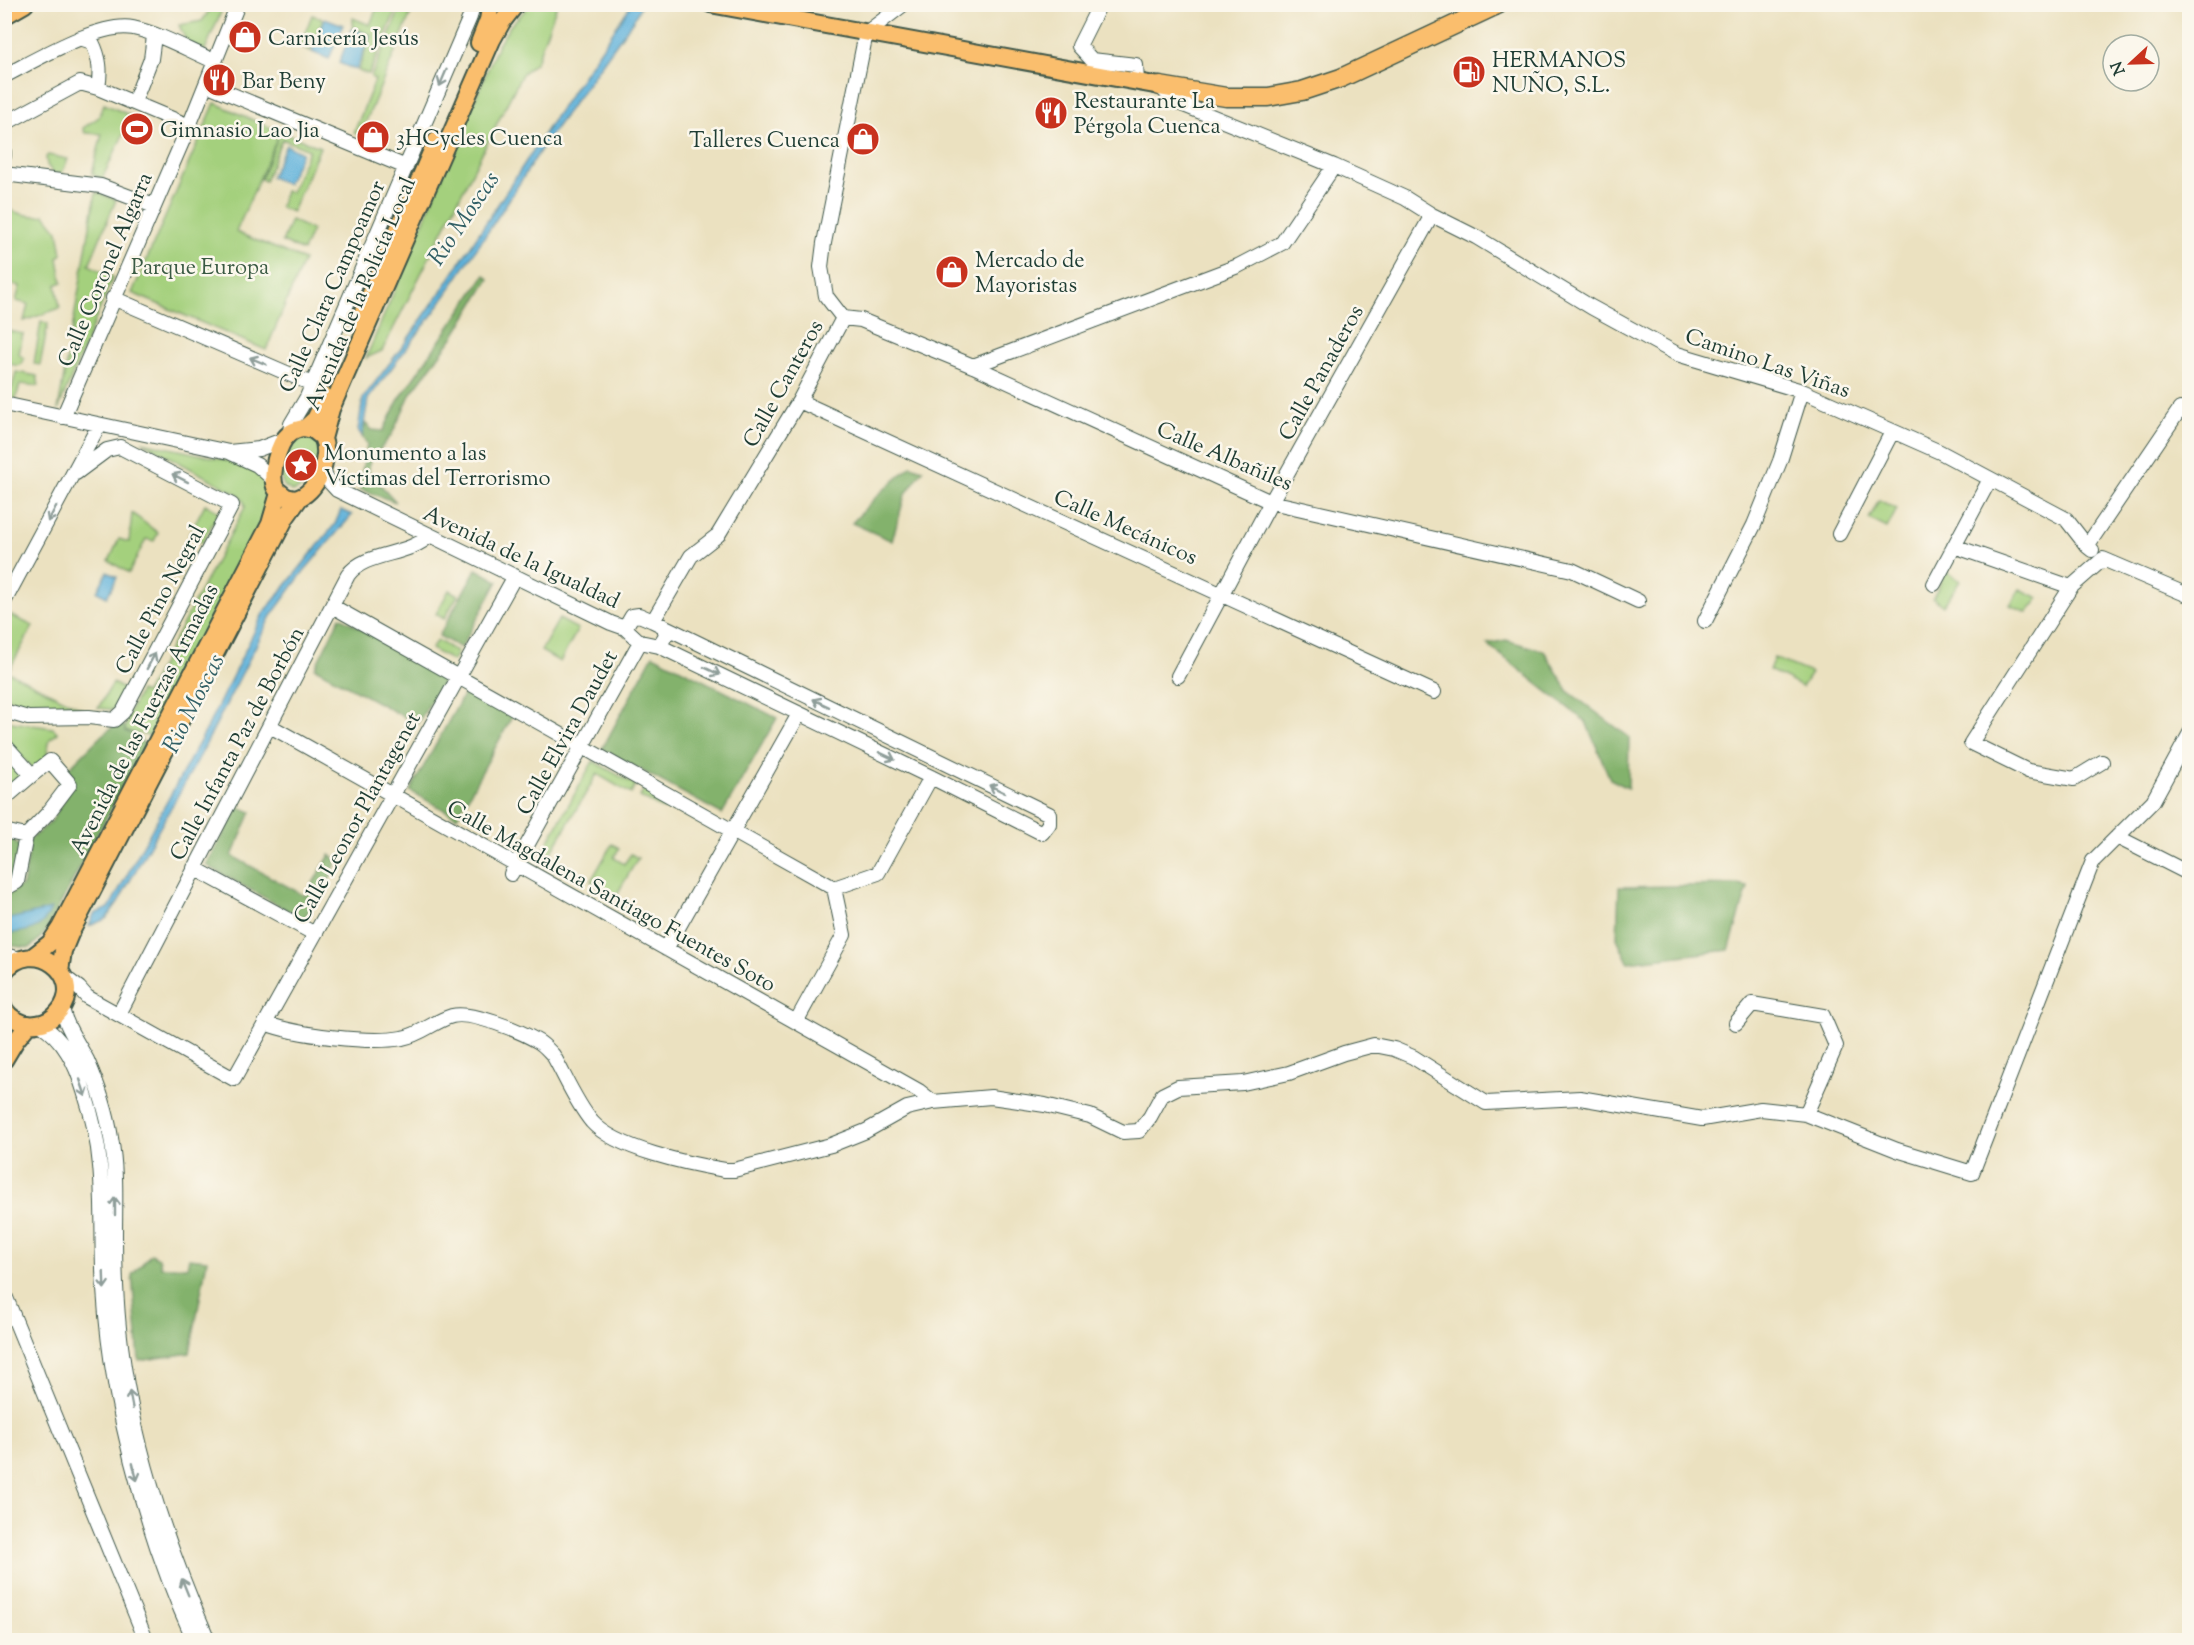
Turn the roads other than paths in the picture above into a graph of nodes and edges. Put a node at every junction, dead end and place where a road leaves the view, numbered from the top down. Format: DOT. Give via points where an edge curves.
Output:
graph roads {
  1 [pos="25,4"];
  2 [pos="238,4"];
  3 [pos="473,4"];
  4 [pos="491,4"];
  5 [pos="516,4"];
  6 [pos="710,4"];
  7 [pos="904,4"];
  8 [pos="1499,4"];
  9 [pos="1097,5"];
  10 [pos="4,16"];
  11 [pos="866,33"];
  12 [pos="154,36"];
  13 [pos="80,38"];
  14 [pos="481,39"];
  15 [pos="452,57"];
  16 [pos="214,61"];
  17 [pos="4,76"];
  18 [pos="1137,82"];
  19 [pos="206,84"];
  20 [pos="1160,86"];
  21 [pos="98,88"];
  22 [pos="134,102"];
  23 [pos="4,124"];
  24 [pos="189,126"];
  25 [pos="1334,166"];
  26 [pos="406,167"];
  27 [pos="4,174"];
  28 [pos="154,206"];
  29 [pos="1432,215"];
  30 [pos="113,298"];
  31 [pos="843,318"];
  32 [pos="973,366"];
  33 [pos="312,384"];
  34 [pos="1802,391"];
  35 [pos="799,401"];
  36 [pos="4,404"];
  37 [pos="2190,415"];
  38 [pos="63,417"];
  39 [pos="99,425"];
  40 [pos="126,431"];
  41 [pos="1892,432"];
  42 [pos="293,433"];
  43 [pos="323,439"];
  44 [pos="120,447"];
  45 [pos="229,452"];
  46 [pos="322,465"];
  47 [pos="72,476"];
  48 [pos="1990,479"];
  49 [pos="276,486"];
  50 [pos="337,490"];
  51 [pos="303,496"];
  52 [pos="1271,502"];
  53 [pos="1839,534"];
  54 [pos="430,535"];
  55 [pos="1954,546"];
  56 [pos="2087,546"];
  57 [pos="2103,559"];
  58 [pos="515,576"];
  59 [pos="1934,584"];
  60 [pos="2071,587"];
  61 [pos="1222,593"];
  62 [pos="2190,596"];
  63 [pos="1638,601"];
  64 [pos="4,602"];
  65 [pos="332,606"];
  66 [pos="1705,621"];
  67 [pos="658,624"];
  68 [pos="626,628"];
  69 [pos="640,642"];
  70 [pos="659,646"];
  71 [pos="1178,676"];
  72 [pos="459,678"];
  73 [pos="1434,692"];
  74 [pos="4,711"];
  75 [pos="799,714"];
  76 [pos="270,726"];
  77 [pos="2190,733"];
  78 [pos="4,744"];
  79 [pos="583,747"];
  80 [pos="2102,762"];
  81 [pos="32,776"];
  82 [pos="931,777"];
  83 [pos="392,795"];
  84 [pos="4,799"];
  85 [pos="4,831"];
  86 [pos="733,831"];
  87 [pos="26,837"];
  88 [pos="2117,837"];
  89 [pos="194,868"];
  90 [pos="514,870"];
  91 [pos="2190,874"];
  92 [pos="834,888"];
  93 [pos="4,889"];
  94 [pos="315,934"];
  95 [pos="666,949"];
  96 [pos="19,957"];
  97 [pos="4,972"];
  98 [pos="62,973"];
  99 [pos="87,997"];
  100 [pos="63,1005"];
  101 [pos="4,1009"];
  102 [pos="119,1014"];
  103 [pos="4,1019"];
  104 [pos="796,1022"];
  105 [pos="266,1023"];
  106 [pos="1736,1023"];
  107 [pos="4,1024"];
  108 [pos="34,1024"];
  109 [pos="4,1060"];
  110 [pos="933,1102"];
  111 [pos="1806,1114"];
  112 [pos="4,1293"];
  113 [pos="146,1641"];
  114 [pos="194,1641"];
  115 [pos="208,1641"];
  1 -- 10 [label="main road"];
  2 -- 16 [label="street, Calle Coronel Algarra"];
  3 -- 15 [label="street, Calle Clara Campoamor"];
  4 -- 14 [label="main road, Avenida de la Policía Local"];
  5 -- 43 [label="main road, Avenida de la Policía Local" via="492,39 331,409"];
  6 -- 11 [label="main road"];
  7 -- 11 [label="street"];
  8 -- 20 [label="highway" via="1341,78 1302,91 1268,97 1226,97"];
  9 -- 18 [label="street" via="1079,46 1092,60 1136,65"];
  11 -- 18 [label="main road"];
  11 -- 31 [label="street, Calle Canteros" via="821,267 826,296"];
  12 -- 13 [label="street" via="131,27"];
  12 -- 16 [label="street"];
  12 -- 22 [label="street" via="152,59"];
  13 -- 17 [label="street"];
  13 -- 21 [label="street" via="92,42 97,52 101,72"];
  14 -- 15 [label="street"];
  14 -- 42 [label="main road, Avenida de la Policía Local" via="324,402 315,419"];
  15 -- 26 [label="street, Calle Clara Campoamor, one-way"];
  16 -- 19 [label="street, Calle Coronel Algarra"];
  18 -- 20 [label="main road"];
  19 -- 24 [label="street, Calle Coronel Algarra"];
  19 -- 26 [label="street"];
  20 -- 25 [label="street, Camino Las Viñas" via="1174,101"];
  21 -- 22 [label="street"];
  21 -- 23 [label="street" via="80,83"];
  22 -- 24 [label="street"];
  24 -- 28 [label="street, Calle Coronel Algarra"];
  25 -- 29 [label="street, Camino Las Viñas" via="1405,198"];
  25 -- 32 [label="street" via="1282,243 1238,266"];
  26 -- 33 [label="street, Calle Clara Campoamor"];
  27 -- 28 [label="street" via="101,186"];
  28 -- 30 [label="street, Calle Coronel Algarra"];
  29 -- 34 [label="street, Camino Las Viñas" via="1677,354"];
  29 -- 52 [label="street, Calle Panaderos"];
  33 -- 30 [label="street, one-way"];
  30 -- 38 [label="street, Calle Coronel Algarra"];
  31 -- 32 [label="street, Calle Albañiles" via="861,320"];
  31 -- 35 [label="street, Calle Canteros"];
  32 -- 52 [label="street, Calle Albañiles"];
  33 -- 42 [label="street, Calle Clara Campoamor" via="291,424"];
  34 -- 41 [label="street, Camino Las Viñas"];
  34 -- 66 [label="street" via="1754,525"];
  35 -- 61 [label="street, Calle Mecánicos"];
  35 -- 67 [label="street, Calle Canteros" via="718,535 691,556"];
  36 -- 38 [label="street"];
  37 -- 56 [label="street" via="2180,409"];
  38 -- 39 [label="street"];
  39 -- 40 [label="street"];
  39 -- 47 [label="street"];
  40 -- 44 [label="street"];
  40 -- 45 [label="street"];
  41 -- 48 [label="street, Camino Las Viñas"];
  41 -- 53 [label="street"];
  42 -- 43 [label="main road" via="320,435"];
  42 -- 45 [label="street" via="259,449"];
  42 -- 49 [label="main road" via="276,460"];
  43 -- 46 [label="main road" via="326,452"];
  44 -- 47 [label="street" via="107,450"];
  74 -- 44 [label="street, Calle Pino Negral, one-way" via="28,718 114,720 123,712 232,505"];
  45 -- 49 [label="street" via="257,465"];
  46 -- 50 [label="street" via="326,478"];
  46 -- 51 [label="main road"];
  47 -- 64 [label="street, one-way"];
  48 -- 55 [label="street"];
  48 -- 56 [label="street, Camino Las Viñas" via="2066,519"];
  49 -- 51 [label="main road" via="291,499"];
  49 -- 96 [label="main road, Avenida de las Fuerzas Armadas" via="270,524 60,928 50,943"];
  50 -- 51 [label="street" via="323,489"];
  50 -- 54 [label="street, Avenida de la Igualdad"];
  51 -- 98 [label="main road, Avenida de las Fuerzas Armadas" via="281,528 70,934 63,951"];
  52 -- 61 [label="street, Calle Panaderos"];
  52 -- 63 [label="street, Calle Albañiles" via="1572,570"];
  54 -- 58 [label="street, Avenida de la Igualdad"];
  54 -- 65 [label="street, Calle Infanta Paz de Borbón" via="419,545 354,568"];
  55 -- 59 [label="street"];
  55 -- 60 [label="street"];
  56 -- 57 [label="street, Camino Las Viñas"];
  57 -- 60 [label="street"];
  57 -- 62 [label="street, Camino Las Viñas"];
  58 -- 68 [label="street, Avenida de la Igualdad"];
  58 -- 72 [label="street, Calle Leonor Plantagenet"];
  60 -- 80 [label="street" via="1971,743 2028,771 2074,779"];
  61 -- 71 [label="street, Calle Panaderos"];
  61 -- 73 [label="street, Calle Mecánicos"];
  65 -- 72 [label="street"];
  65 -- 76 [label="street, Calle Infanta Paz de Borbón"];
  67 -- 68 [label="street" via="639,615 632,616"];
  67 -- 70 [label="street, Calle Canteros" via="666,635"];
  82 -- 67 [label="street, one-way" via="1042,833 1048,824 1049,814"];
  68 -- 69 [label="street, Avenida de la Igualdad"];
  69 -- 70 [label="street"];
  69 -- 79 [label="street, Calle Elvira Daudet"];
  70 -- 75 [label="street, one-way"];
  72 -- 79 [label="street"];
  72 -- 83 [label="street, Calle Leonor Plantagenet"];
  75 -- 82 [label="street, one-way"];
  75 -- 86 [label="street"];
  76 -- 83 [label="street, Calle Magdalena Santiago Fuentes Soto"];
  76 -- 89 [label="street, Calle Infanta Paz de Borbón"];
  77 -- 88 [label="street" via="2153,801"];
  78 -- 81 [label="street"];
  79 -- 86 [label="street"];
  79 -- 90 [label="street, Calle Elvira Daudet"];
  81 -- 84 [label="street"];
  81 -- 87 [label="street" via="50,761 70,784"];
  82 -- 92 [label="street" via="878,873"];
  83 -- 90 [label="street, Calle Magdalena Santiago Fuentes Soto"];
  83 -- 94 [label="street, Calle Leonor Plantagenet"];
  85 -- 87 [label="street"];
  86 -- 92 [label="street"];
  86 -- 95 [label="street"];
  87 -- 93 [label="street" via="17,882"];
  88 -- 91 [label="street"];
  88 -- 111 [label="street" via="2092,861 1972,1173 1897,1150"];
  89 -- 94 [label="street"];
  89 -- 102 [label="street, Calle Infanta Paz de Borbón"];
  90 -- 95 [label="street, Calle Magdalena Santiago Fuentes Soto"];
  92 -- 104 [label="street" via="844,934"];
  94 -- 105 [label="street, Calle Leonor Plantagenet"];
  95 -- 104 [label="street, Calle Magdalena Santiago Fuentes Soto"];
  96 -- 97 [label="main road, Avenida de las Fuerzas Armadas"];
  96 -- 98 [label="main road" via="47,960"];
  98 -- 99 [label="street"];
  98 -- 100 [label="main road, Avenida de las Fuerzas Armadas" via="66,991"];
  99 -- 100 [label="street"];
  99 -- 102 [label="street"];
  100 -- 108 [label="main road" via="51,1019"];
  115 -- 100 [label="street, one-way" via="166,1534 137,1429 119,1326 111,1137 95,1081 66,1022"];
  101 -- 108 [label="main road" via="16,1020"];
  102 -- 105 [label="street, Calle Leonor Plantagenet" via="234,1079"];
  103 -- 107 [label="main road"];
  104 -- 110 [label="street, Calle Magdalena Santiago Fuentes Soto"];
  105 -- 110 [label="street" via="284,1030 388,1040 414,1035 449,1017 471,1016 544,1046 553,1054 590,1120 606,1136 664,1156 725,1170 831,1144 866,1131 907,1108"];
  106 -- 111 [label="street" via="1752,1004 1823,1016 1836,1046"];
  108 -- 109 [label="main road" via="16,1040"];
  108 -- 114 [label="street, one-way" via="57,1036 67,1050 93,1120 100,1164 110,1357 124,1432 146,1509"];
  110 -- 111 [label="street" via="992,1097 1090,1116 1123,1132 1139,1131 1162,1095 1178,1087 1243,1083 1289,1073 1374,1045 1413,1057 1486,1103 1580,1098 1702,1119 1761,1109"];
  112 -- 113 [label="street"];
}
